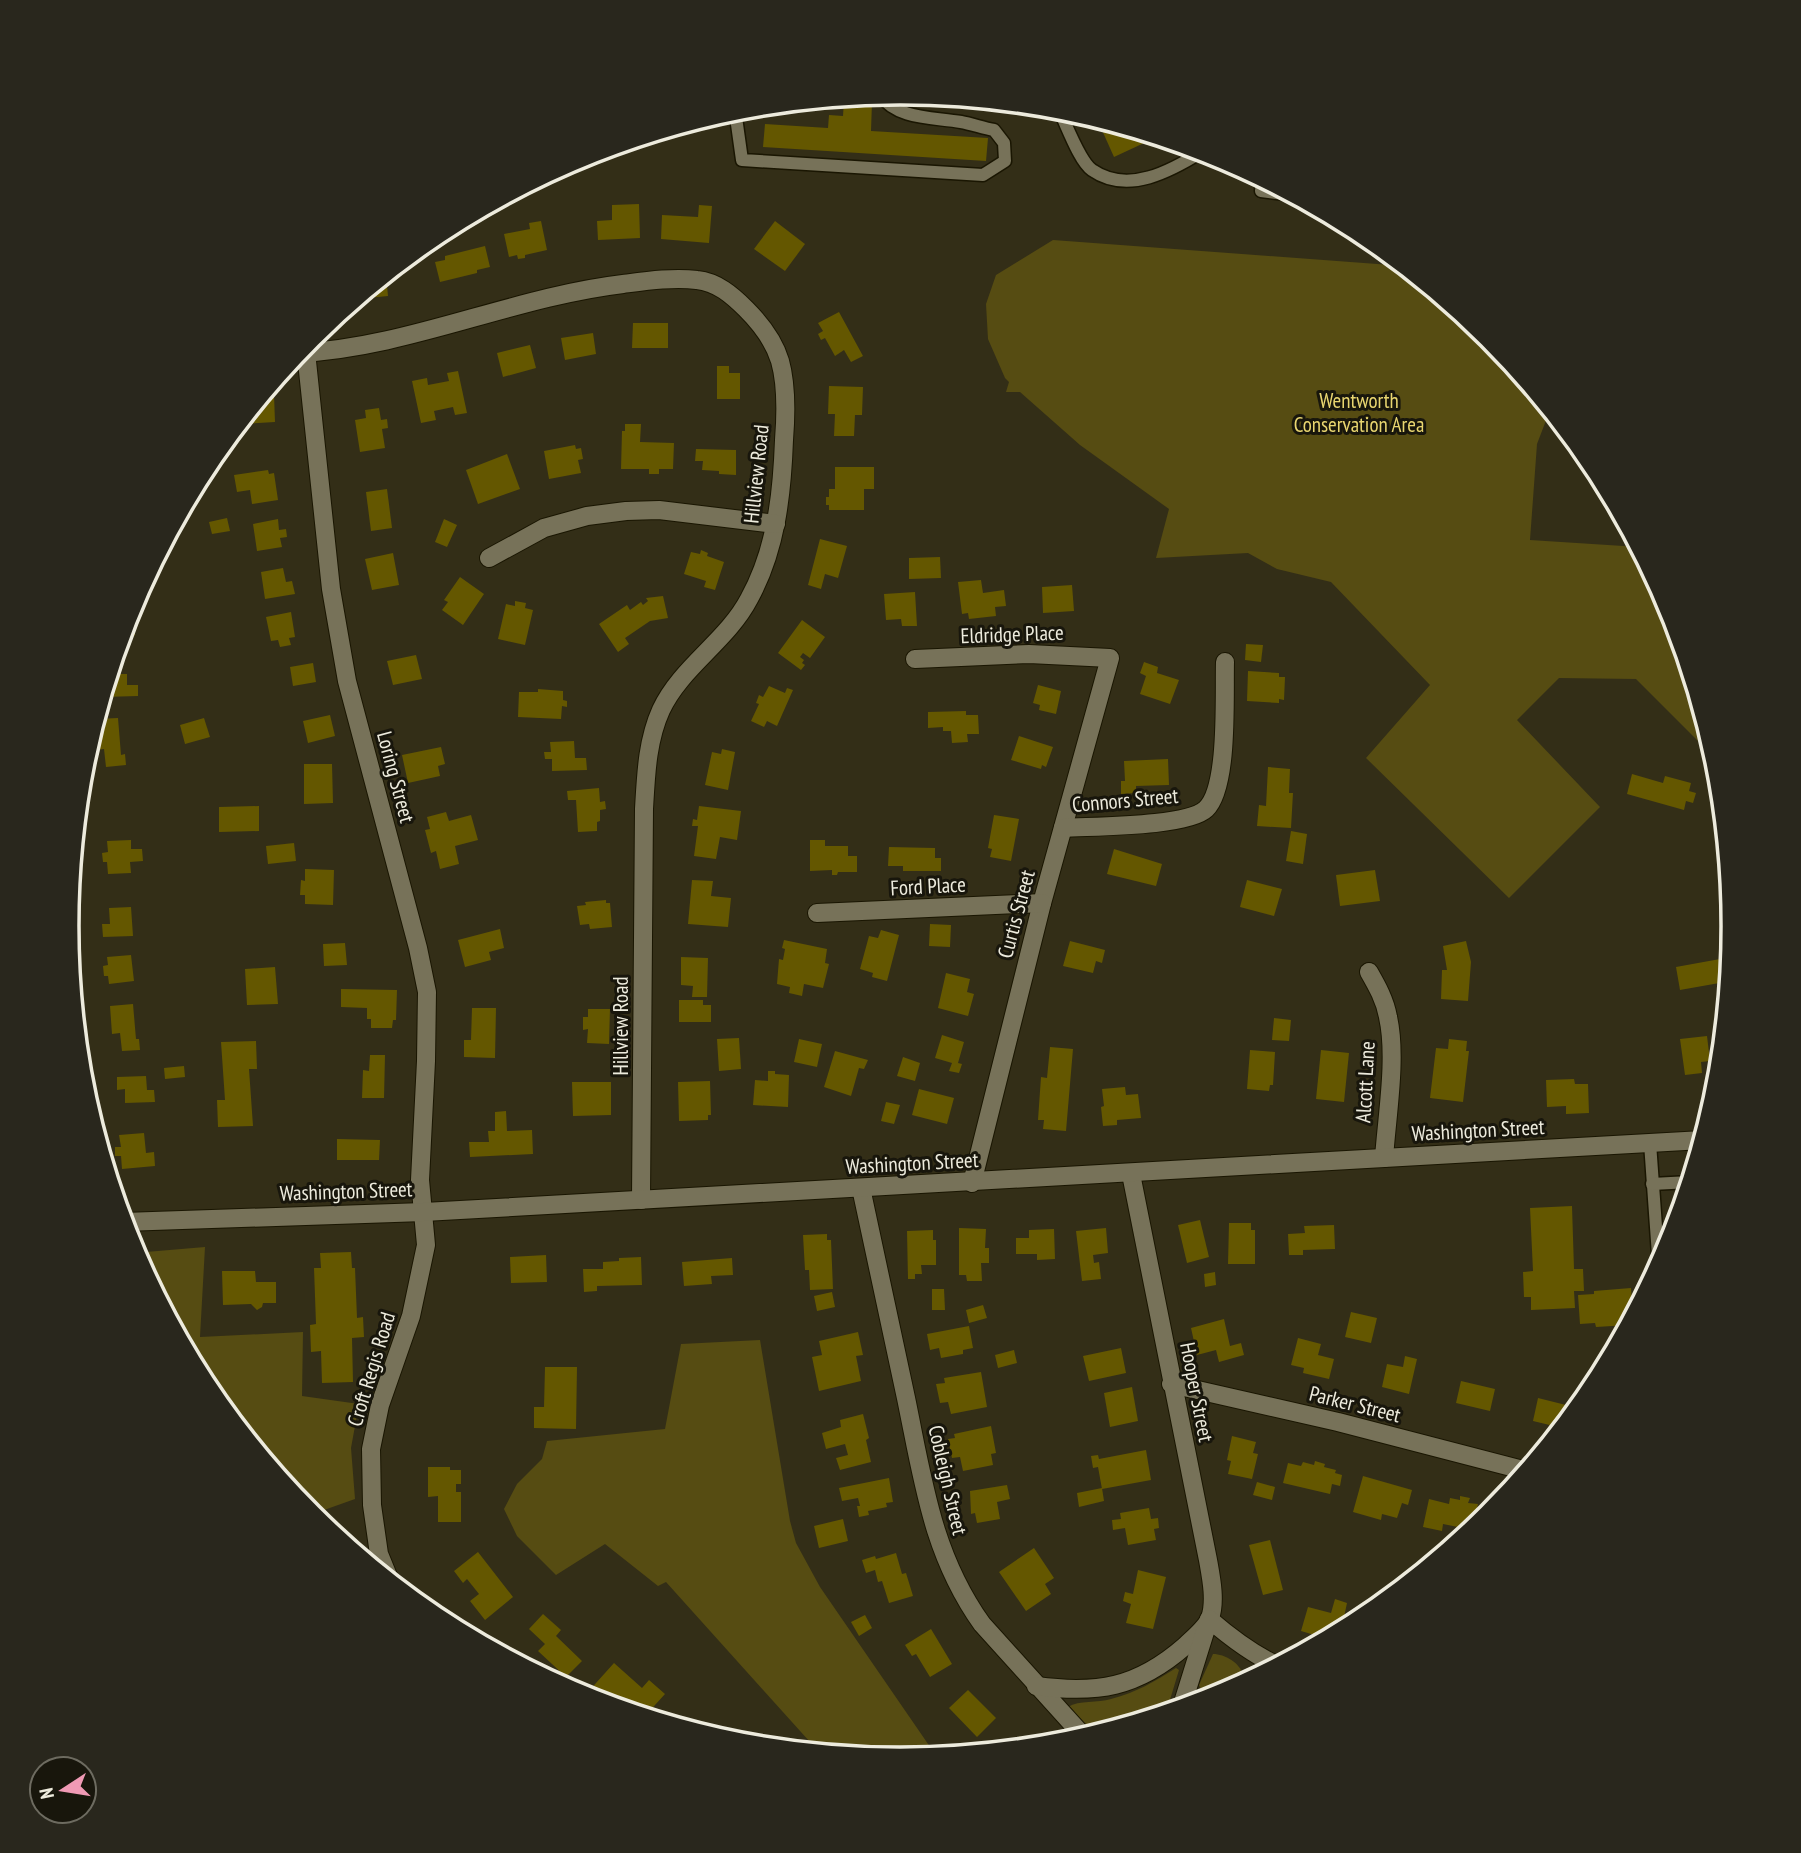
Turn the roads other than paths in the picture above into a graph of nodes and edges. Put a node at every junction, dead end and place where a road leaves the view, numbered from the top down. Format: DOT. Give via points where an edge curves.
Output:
graph roads {
  1 [pos="888,105"];
  2 [pos="736,122"];
  3 [pos="1065,122"];
  4 [pos="1191,158"];
  5 [pos="313,351"];
  6 [pos="303,363"];
  7 [pos="776,524"];
  8 [pos="489,558"];
  9 [pos="915,659"];
  10 [pos="1110,659"];
  11 [pos="1225,662"];
  12 [pos="1063,828"];
  13 [pos="1042,902"];
  14 [pos="817,913"];
  15 [pos="1369,972"];
  16 [pos="1694,1141"];
  17 [pos="1650,1143"];
  18 [pos="1384,1158"];
  19 [pos="1132,1174"];
  20 [pos="972,1182"];
  21 [pos="1681,1182"];
  22 [pos="1652,1184"];
  23 [pos="861,1188"];
  24 [pos="641,1200"];
  25 [pos="424,1212"];
  26 [pos="134,1222"];
  27 [pos="1657,1247"];
  28 [pos="1171,1384"];
  29 [pos="1518,1469"];
  30 [pos="383,1564"];
  31 [pos="1209,1619"];
  32 [pos="1268,1662"];
  33 [pos="1036,1686"];
  34 [pos="1185,1698"];
  35 [pos="1076,1729"];
  1 -- 2 [label="lane" via="918,117 994,130 1004,144 1005,161 983,175 742,160"];
  3 -- 4 [label="lane" via="1091,169 1120,182 1145,179"];
  5 -- 7 [label="street, Hillview Road" via="372,342 585,288 698,280 729,292 761,325 780,361 786,408"];
  6 -- 25 [label="street, Loring Street" via="347,681 427,992 420,1180"];
  7 -- 8 [label="street" via="659,510 626,511 544,528"];
  7 -- 24 [label="street, Hillview Road" via="749,600 673,689 662,708 649,752 644,809"];
  9 -- 10 [label="street, Eldridge Place" via="1029,654"];
  10 -- 12 [label="street, Curtis Street"];
  11 -- 12 [label="street, Connors Street" via="1221,769 1218,787 1205,810 1179,820"];
  12 -- 13 [label="street, Curtis Street"];
  13 -- 14 [label="street, Ford Place"];
  13 -- 20 [label="street, Curtis Street"];
  15 -- 18 [label="street, Alcott Lane" via="1381,993 1392,1041"];
  16 -- 17 [label="street, Washington Street"];
  17 -- 18 [label="street, Washington Street"];
  17 -- 22 [label="lane"];
  18 -- 19 [label="street, Washington Street"];
  19 -- 20 [label="street, Washington Street"];
  19 -- 28 [label="street, Hooper Street"];
  20 -- 23 [label="street, Washington Street"];
  21 -- 22 [label="lane"];
  22 -- 27 [label="lane"];
  23 -- 24 [label="street, Washington Street"];
  23 -- 33 [label="street, Cobleigh Street" via="944,1558 975,1614"];
  24 -- 25 [label="street, Washington Street"];
  25 -- 26 [label="street, Washington Street"];
  25 -- 30 [label="street, Croft Regis Road" via="426,1245 411,1316 380,1405 371,1450 372,1505"];
  28 -- 29 [label="street, Parker Street"];
  28 -- 31 [label="street, Hooper Street" via="1208,1560"];
  31 -- 32 [label="street"];
  31 -- 33 [label="street" via="1175,1655 1135,1680 1096,1689"];
  31 -- 34 [label="street, Hooper Street"];
  33 -- 35 [label="street, Cobleigh Street"];
}
